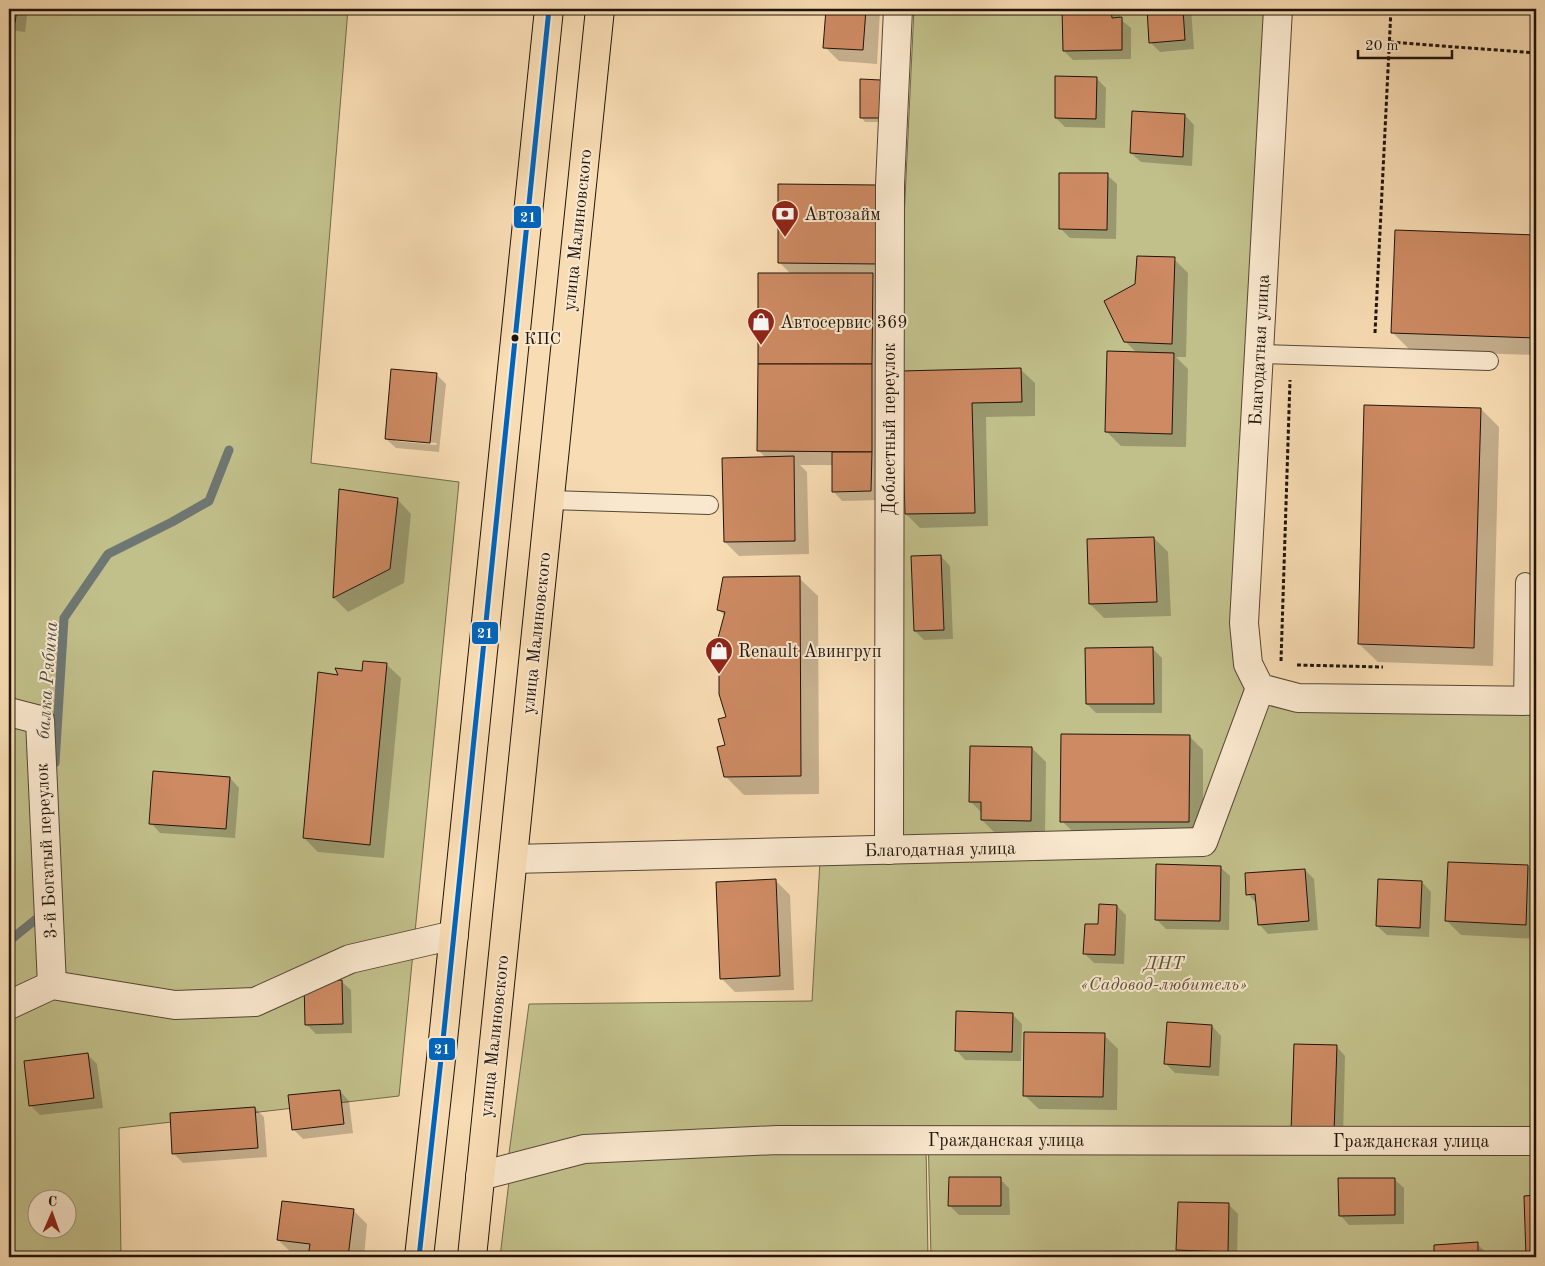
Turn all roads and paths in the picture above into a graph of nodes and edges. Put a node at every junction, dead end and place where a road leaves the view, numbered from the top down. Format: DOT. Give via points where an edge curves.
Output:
graph roads {
  1 [pos="549,9"];
  2 [pos="600,9"];
  3 [pos="898,9"];
  4 [pos="1278,9"];
  5 [pos="1391,9"];
  6 [pos="1390,42"];
  7 [pos="1536,53"];
  8 [pos="1259,354"];
  9 [pos="1373,358"];
  10 [pos="1489,361"];
  11 [pos="550,500"];
  12 [pos="709,505"];
  13 [pos="1525,582"];
  14 [pos="1260,688"];
  15 [pos="1530,700"];
  16 [pos="9,712"];
  17 [pos="889,850"];
  18 [pos="513,859"];
  19 [pos="454,935"];
  20 [pos="52,985"];
  21 [pos="9,1005"];
  22 [pos="1536,1141"];
  23 [pos="480,1176"];
  24 [pos="419,1257"];
  25 [pos="472,1257"];
  1 -- 19 [label="highway"];
  2 -- 11 [label="highway, улица Малиновского"];
  3 -- 17 [label="street, Доблестный переулок" via="890,185"];
  4 -- 8 [label="street, Благодатная улица"];
  5 -- 6 [label="path"];
  6 -- 7 [label="path"];
  6 -- 9 [label="path"];
  8 -- 9 [label="lane"];
  8 -- 14 [label="street, Благодатная улица" via="1244,622 1248,664"];
  9 -- 10 [label="lane"];
  11 -- 12 [label="lane"];
  11 -- 18 [label="highway, улица Малиновского"];
  13 -- 15 [label="lane"];
  14 -- 15 [label="street" via="1298,698"];
  14 -- 17 [label="street, Благодатная улица" via="1203,842"];
  16 -- 20 [label="street, 3-й Богатый переулок" via="40,720"];
  17 -- 18 [label="street, Благодатная улица"];
  18 -- 23 [label="highway, улица Малиновского"];
  19 -- 20 [label="street" via="350,959 255,1002 175,1005"];
  19 -- 24 [label="highway"];
  20 -- 21 [label="street"];
  22 -- 23 [label="street, Гражданская улица" via="777,1140 584,1149"];
  23 -- 25 [label="highway, улица Малиновского"];
}
